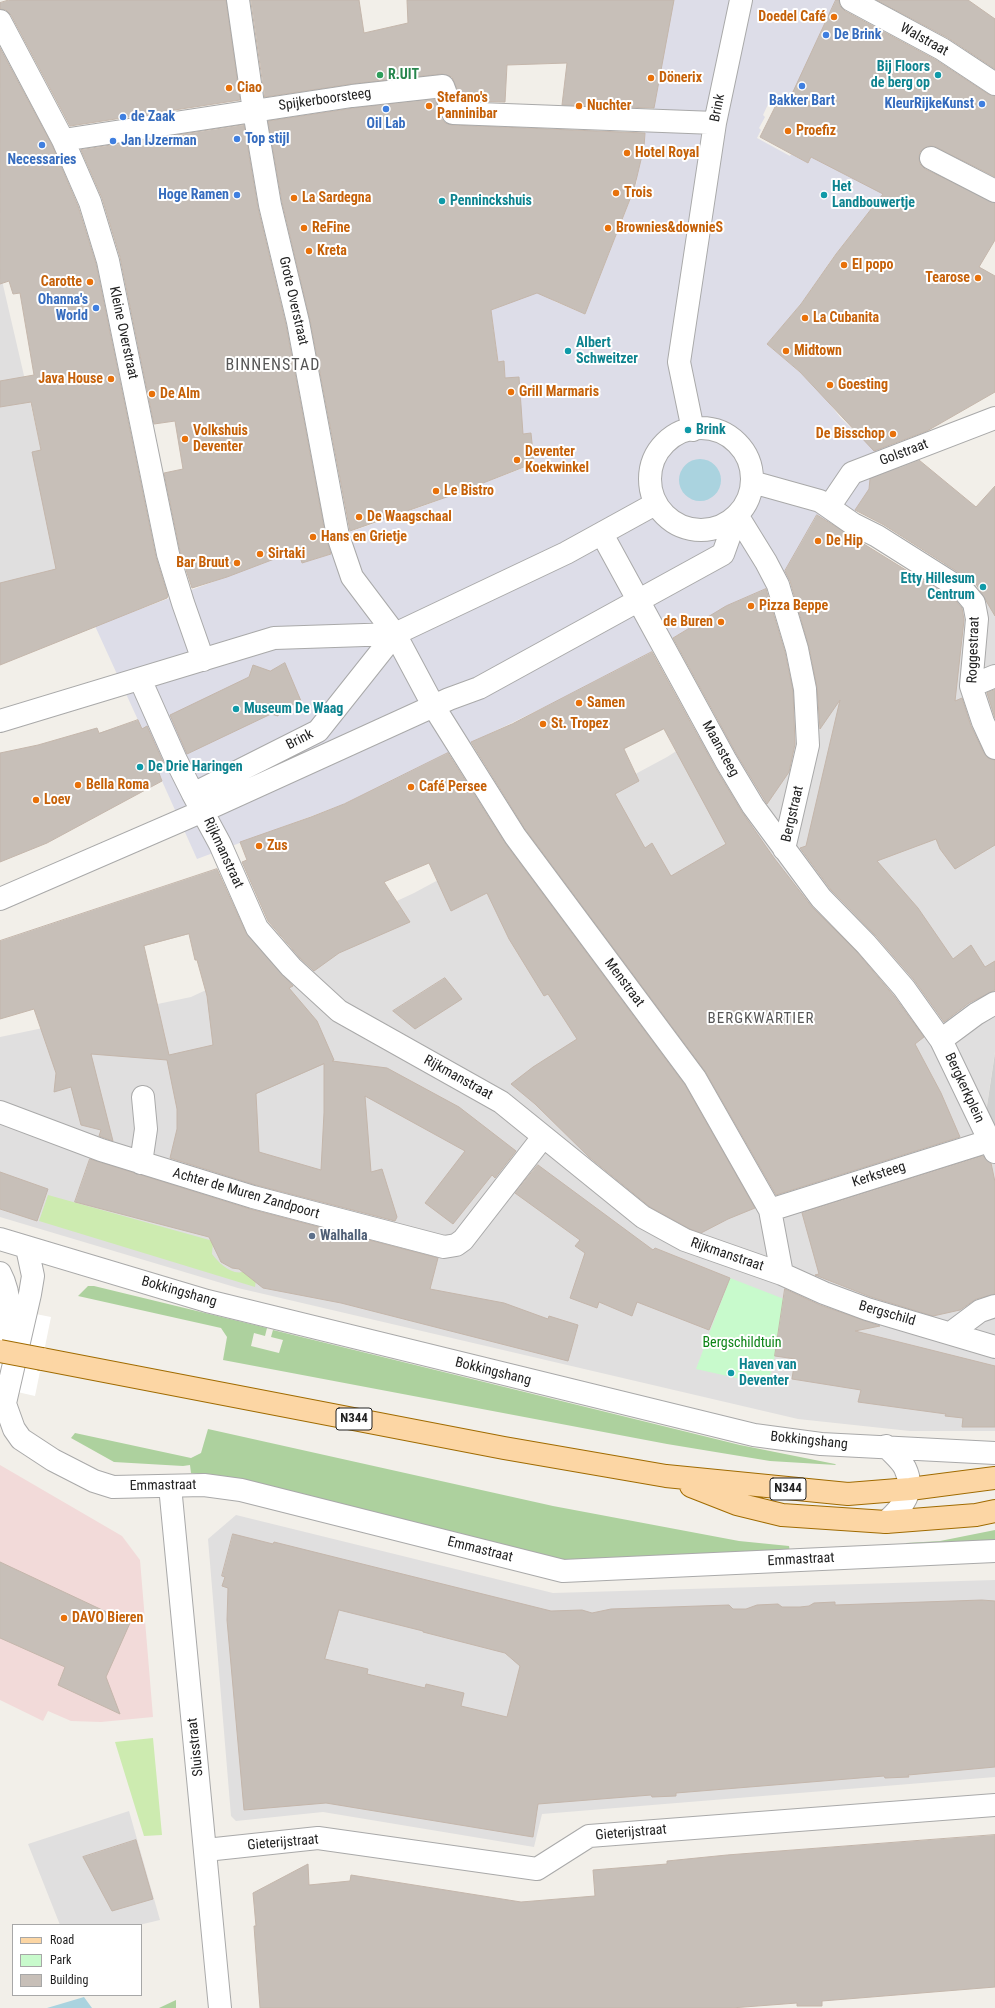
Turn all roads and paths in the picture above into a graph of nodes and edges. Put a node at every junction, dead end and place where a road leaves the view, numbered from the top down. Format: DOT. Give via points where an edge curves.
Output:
graph roads {
  1 [pos="238,0"];
  2 [pos="740,0"];
  3 [pos="851,0"];
  4 [pos="0,21"];
  5 [pos="995,84"];
  6 [pos="254,111"];
  7 [pos="715,123"];
  8 [pos="63,140"];
  9 [pos="931,158"];
  10 [pos="995,191"];
  11 [pos="995,418"];
  12 [pos="693,430"];
  13 [pos="752,482"];
  14 [pos="655,504"];
  15 [pos="829,507"];
  16 [pos="737,515"];
  17 [pos="602,534"];
  18 [pos="638,601"];
  19 [pos="395,634"];
  20 [pos="203,660"];
  21 [pos="995,676"];
  22 [pos="140,679"];
  23 [pos="971,686"];
  24 [pos="437,697"];
  25 [pos="0,722"];
  26 [pos="995,748"];
  27 [pos="198,802"];
  28 [pos="784,849"];
  29 [pos="0,899"];
  30 [pos="995,1003"];
  31 [pos="941,1040"];
  32 [pos="142,1097"];
  33 [pos="0,1112"];
  34 [pos="543,1137"];
  35 [pos="992,1146"];
  36 [pos="141,1163"];
  37 [pos="770,1210"];
  38 [pos="0,1239"];
  39 [pos="27,1248"];
  40 [pos="0,1273"];
  41 [pos="782,1274"];
  42 [pos="995,1306"];
  43 [pos="952,1332"];
  44 [pos="995,1347"];
  45 [pos="0,1351"];
  46 [pos="0,1378"];
  47 [pos="4,1407"];
  48 [pos="886,1446"];
  49 [pos="995,1453"];
  50 [pos="666,1476"];
  51 [pos="991,1482"];
  52 [pos="170,1486"];
  53 [pos="910,1489"];
  54 [pos="995,1511"];
  55 [pos="886,1522"];
  56 [pos="995,1551"];
  57 [pos="995,1805"];
  58 [pos="206,1850"];
  59 [pos="220,2008"];
  1 -- 6 [label="street, Grote Overstraat"];
  2 -- 7 [label="street, Brink"];
  3 -- 5 [label="street, Walstraat" via="942,49"];
  4 -- 8 [label="street, Kleine Overstraat"];
  6 -- 7 [label="street, Spijkerboorsteeg" via="444,86 453,113"];
  6 -- 8 [label="street, Spijkerboorsteeg"];
  6 -- 19 [label="street, Grote Overstraat" via="270,205 298,322 338,536 352,577"];
  7 -- 12 [label="street, Brink" via="679,362"];
  8 -- 20 [label="street, Kleine Overstraat" via="90,202 108,260 168,554"];
  9 -- 10 [label="street"];
  11 -- 15 [label="street, Golstraat" via="852,473"];
  12 -- 13 [label="street, Brink" via="713,430 734,440 748,459"];
  12 -- 14 [label="street, Brink" via="677,434 658,452 652,464 650,477 650,491"];
  13 -- 15 [label="street" via="820,501"];
  13 -- 16 [label="street, Brink" via="750,494"];
  14 -- 16 [label="street, Brink" via="665,516 678,525 693,530 709,530 724,525"];
  14 -- 17 [label="street, Brink"];
  15 -- 23 [label="street, Roggestraat" via="852,524 877,536 964,591 974,603 978,619"];
  16 -- 18 [label="street, Brink" via="723,554"];
  16 -- 28 [label="street, Bergstraat" via="778,585 797,649 805,689 808,745"];
  17 -- 18 [label="street"];
  17 -- 19 [label="street, Brink"];
  18 -- 24 [label="street, Brink" via="479,688"];
  18 -- 28 [label="street, Maansteeg" via="753,806"];
  19 -- 20 [label="street, Brink" via="274,638"];
  19 -- 24 [label="street"];
  19 -- 27 [label="street, Brink" via="318,732"];
  20 -- 22 [label="street, Brink"];
  21 -- 23 [label="street"];
  22 -- 25 [label="street, Brink"];
  22 -- 27 [label="street"];
  23 -- 26 [label="street, Roggestraat"];
  24 -- 27 [label="street, Brink"];
  24 -- 37 [label="street, Menstraat" via="515,836 696,1078"];
  27 -- 29 [label="street, Brink"];
  27 -- 34 [label="street, Rijkmanstraat" via="220,844 257,928 292,967 340,1010 362,1025 501,1102"];
  28 -- 31 [label="street, Bergstraat" via="821,898 904,988"];
  30 -- 31 [label="street, Bergkerkplein"];
  31 -- 35 [label="street, Bergkerkplein"];
  32 -- 36 [label="street" via="146,1129"];
  33 -- 36 [label="street, Achter de Muren Zandpoort"];
  34 -- 36 [label="street, Achter de Muren Zandpoort" via="463,1240 448,1247 253,1197"];
  34 -- 41 [label="street, Rijkmanstraat" via="643,1217 685,1240"];
  35 -- 37 [label="street, Kerksteeg"];
  37 -- 41 [label="street, Menstraat"];
  38 -- 39 [label="street, Bokkingshang"];
  39 -- 47 [label="street, Emmastraat" via="32,1276 30,1294"];
  39 -- 48 [label="street, Bokkingshang" via="207,1301 754,1435 821,1444"];
  40 -- 46 [label="street" via="6,1285 9,1310"];
  41 -- 43 [label="street, Bergschild" via="867,1309"];
  42 -- 43 [label="street" via="980,1311"];
  43 -- 44 [label="street, Bergschild"];
  45 -- 50 [label="main road, N344, bridge" via="504,1448"];
  47 -- 52 [label="street, Emmastraat" via="14,1429 28,1445 94,1481 113,1487"];
  48 -- 49 [label="street, Bokkingshang"];
  48 -- 53 [label="street" via="905,1467"];
  50 -- 53 [label="main road, N344" via="848,1494"];
  50 -- 55 [label="main road, N344" via="737,1504 782,1515"];
  51 -- 53 [label="main road, N344"];
  52 -- 56 [label="street, Emmastraat" via="204,1485 241,1490 563,1571"];
  52 -- 58 [label="street, Sluisstraat"];
  53 -- 55 [label="street" via="901,1507"];
  54 -- 55 [label="main road, N344" via="976,1515"];
  57 -- 58 [label="street, Gieterijstraat" via="589,1836 537,1869 318,1838"];
  58 -- 59 [label="street, Sluisstraat"];
}
